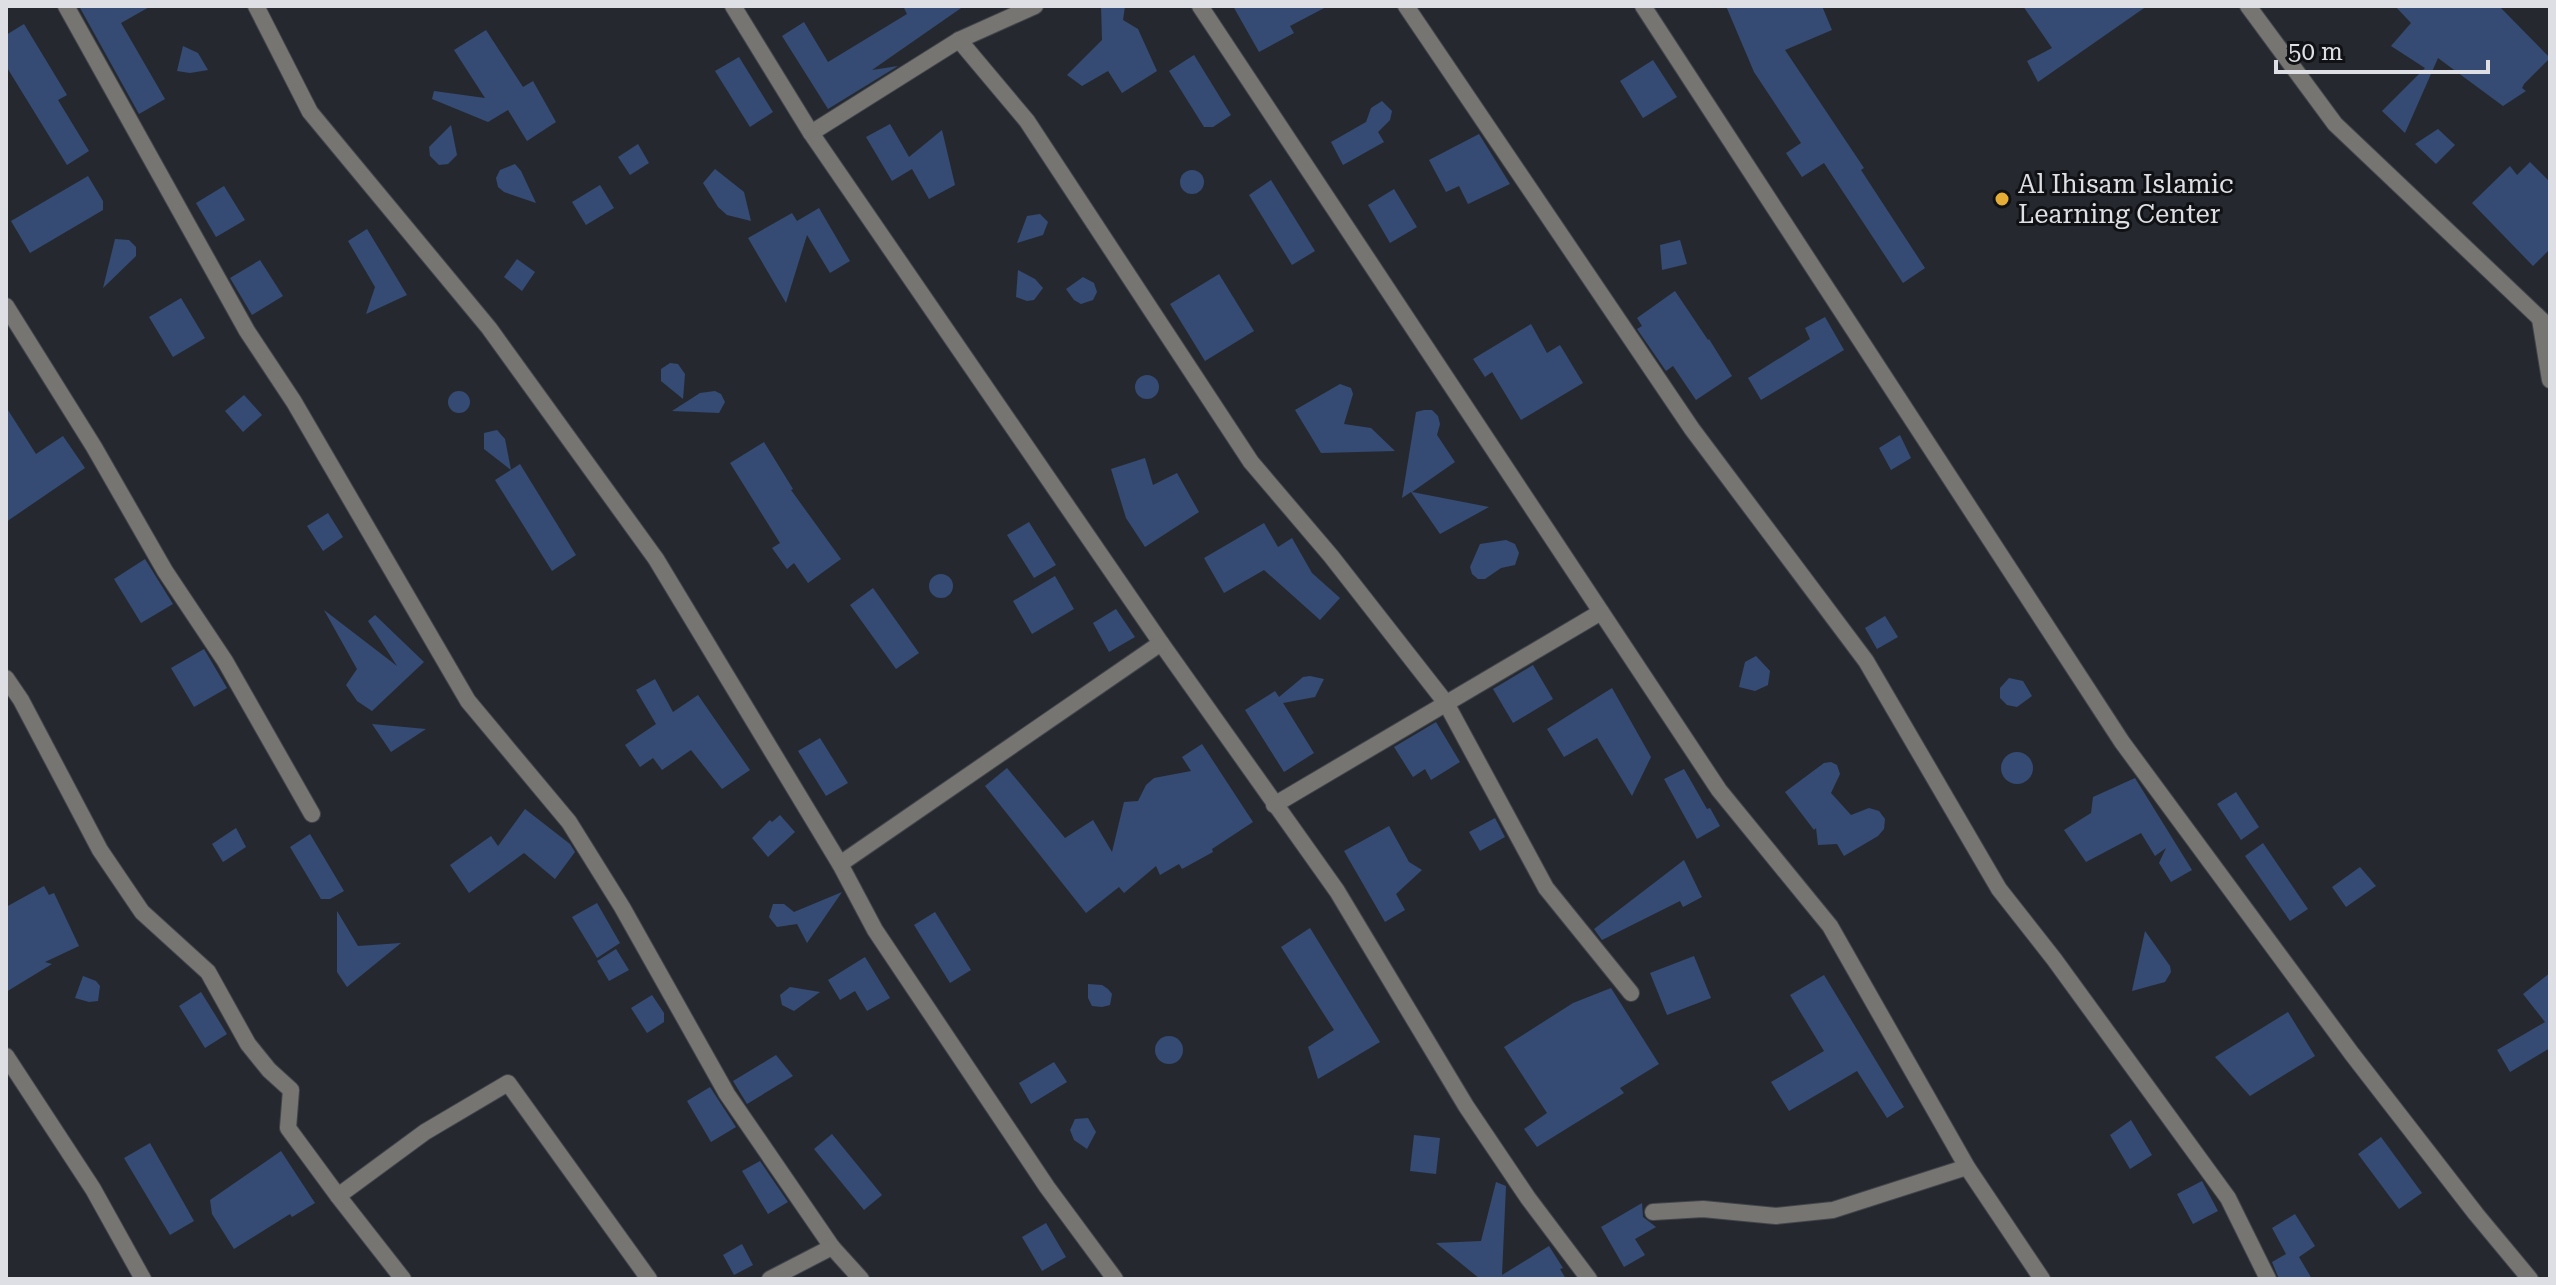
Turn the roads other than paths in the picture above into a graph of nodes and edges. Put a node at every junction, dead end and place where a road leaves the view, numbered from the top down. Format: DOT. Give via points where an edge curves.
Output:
graph roads {
  1 [pos="66,6"];
  2 [pos="256,6"];
  3 [pos="733,6"];
  4 [pos="1035,6"];
  5 [pos="1200,6"];
  6 [pos="1406,6"];
  7 [pos="1643,6"];
  8 [pos="2248,6"];
  9 [pos="959,40"];
  10 [pos="811,133"];
  11 [pos="6,306"];
  12 [pos="2545,323"];
  13 [pos="2550,380"];
  14 [pos="1601,612"];
  15 [pos="1161,643"];
  16 [pos="6,678"];
  17 [pos="1446,703"];
  18 [pos="1274,805"];
  19 [pos="312,814"];
  20 [pos="840,864"];
  21 [pos="1631,993"];
  22 [pos="6,1056"];
  23 [pos="1967,1167"];
  24 [pos="338,1196"];
  25 [pos="1653,1212"];
  26 [pos="832,1247"];
  27 [pos="143,1279"];
  28 [pos="403,1279"];
  29 [pos="649,1279"];
  30 [pos="770,1279"];
  31 [pos="861,1279"];
  32 [pos="1115,1279"];
  33 [pos="1589,1279"];
  34 [pos="2042,1279"];
  35 [pos="2268,1279"];
  36 [pos="2530,1279"];
  1 -- 26 [label="street" via="247,331 468,701 569,822 727,1094"];
  2 -- 20 [label="street" via="310,112 489,328 656,559"];
  3 -- 10 [label="street"];
  4 -- 9 [label="street"];
  5 -- 14 [label="street"];
  6 -- 35 [label="street" via="1692,429 1866,661 1999,889 2228,1198"];
  7 -- 36 [label="street" via="2122,742 2352,1054"];
  8 -- 12 [label="street" via="2335,124"];
  9 -- 10 [label="street"];
  9 -- 17 [label="street" via="1027,121 1251,462"];
  10 -- 15 [label="street"];
  11 -- 19 [label="street" via="225,661"];
  12 -- 13 [label="street"];
  14 -- 17 [label="street"];
  14 -- 23 [label="street" via="1719,790 1830,926"];
  15 -- 18 [label="street"];
  15 -- 20 [label="street"];
  16 -- 24 [label="street" via="100,850 142,912 208,972 248,1044 291,1090 288,1128"];
  17 -- 18 [label="street"];
  17 -- 21 [label="street" via="1546,888"];
  18 -- 33 [label="street" via="1337,891 1466,1106"];
  20 -- 32 [label="street" via="875,930"];
  22 -- 27 [label="street" via="93,1189"];
  23 -- 25 [label="street" via="1833,1210 1776,1216 1703,1209"];
  23 -- 34 [label="street"];
  24 -- 28 [label="street"];
  24 -- 29 [label="street" via="425,1132 508,1083"];
  26 -- 30 [label="street"];
  26 -- 31 [label="street"];
}
